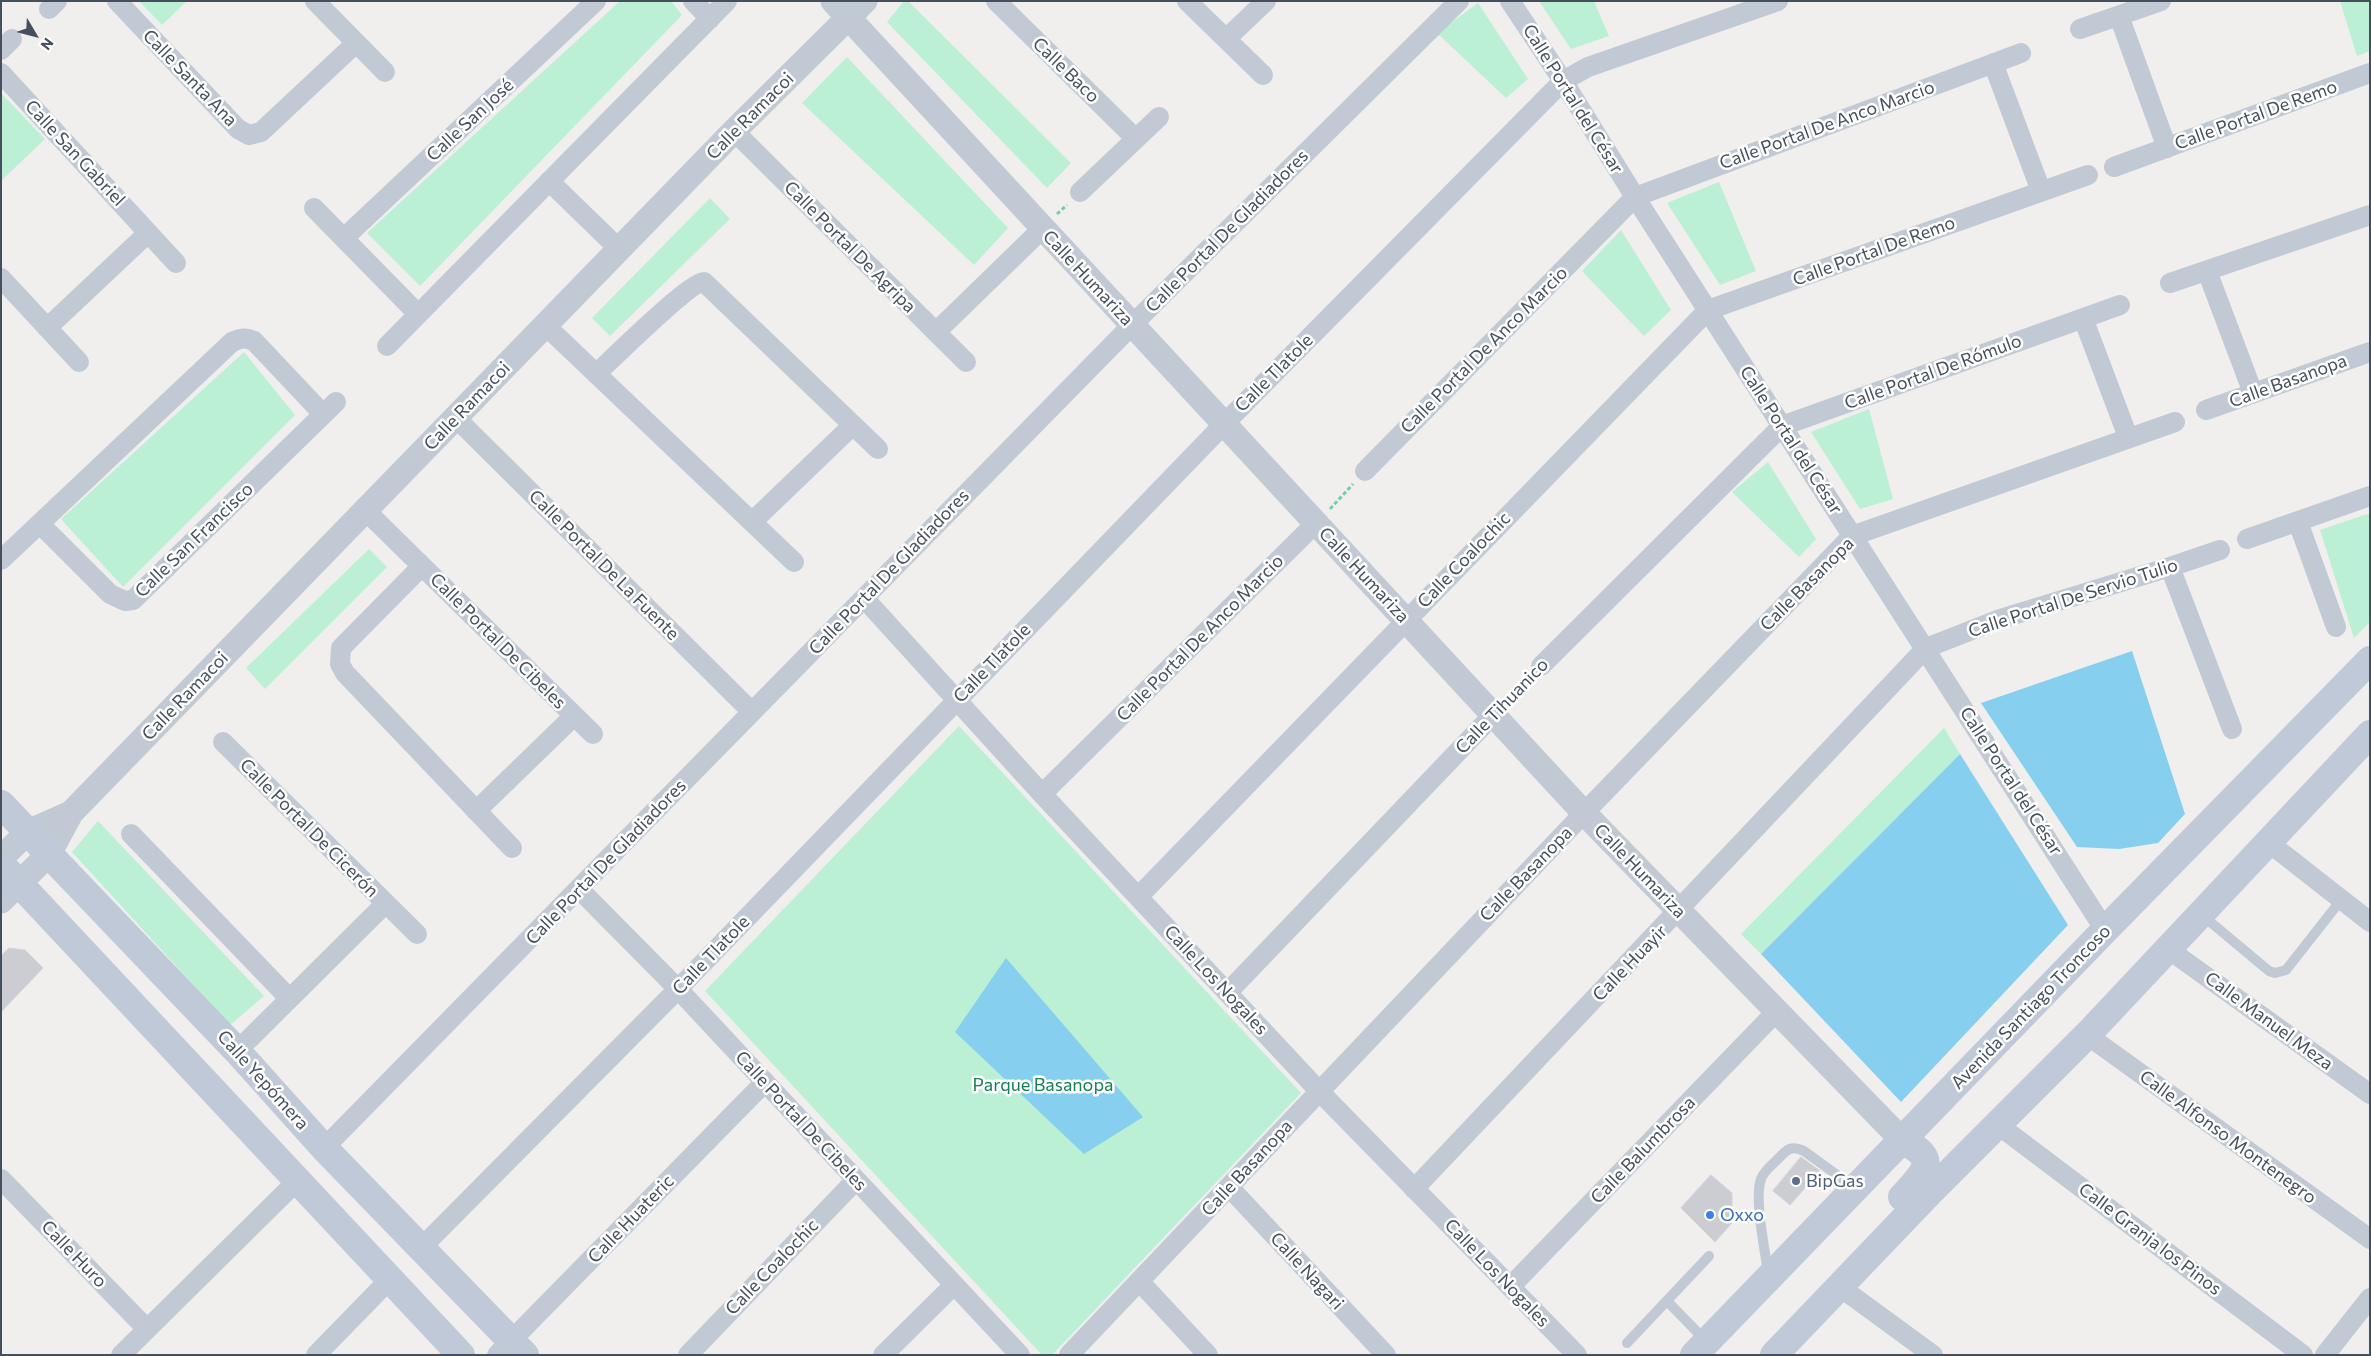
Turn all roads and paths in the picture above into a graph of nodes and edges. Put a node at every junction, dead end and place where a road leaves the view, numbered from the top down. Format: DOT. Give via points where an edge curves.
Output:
graph roads {
  1 [pos="117,1"];
  2 [pos="316,1"];
  3 [pos="596,1"];
  4 [pos="693,1"];
  5 [pos="727,1"];
  6 [pos="996,1"];
  7 [pos="1187,1"];
  8 [pos="1266,1"];
  9 [pos="1459,1"];
  10 [pos="1510,1"];
  11 [pos="1778,1"];
  12 [pos="2161,1"];
  13 [pos="849,7"];
  14 [pos="2119,16"];
  15 [pos="710,18"];
  16 [pos="2080,29"];
  17 [pos="1226,39"];
  18 [pos="356,43"];
  19 [pos="2021,53"];
  20 [pos="1994,63"];
  21 [pos="385,72"];
  22 [pos="2370,72"];
  23 [pos="1,73"];
  24 [pos="1263,75"];
  25 [pos="1563,81"];
  26 [pos="1159,117"];
  27 [pos="734,131"];
  28 [pos="1136,138"];
  29 [pos="2166,148"];
  30 [pos="2114,167"];
  31 [pos="2088,175"];
  32 [pos="549,181"];
  33 [pos="2041,191"];
  34 [pos="1080,192"];
  35 [pos="1635,197"];
  36 [pos="314,208"];
  37 [pos="2370,215"];
  38 [pos="1042,229"];
  39 [pos="148,233"];
  40 [pos="344,238"];
  41 [pos="619,249"];
  42 [pos="176,263"];
  43 [pos="2207,270"];
  44 [pos="1,278"];
  45 [pos="2170,283"];
  46 [pos="2120,305"];
  47 [pos="1708,310"];
  48 [pos="418,314"];
  49 [pos="2083,318"];
  50 [pos="1132,325"];
  51 [pos="546,326"];
  52 [pos="47,328"];
  53 [pos="936,332"];
  54 [pos="387,346"];
  55 [pos="2370,352"];
  56 [pos="79,362"];
  57 [pos="966,362"];
  58 [pos="596,374"];
  59 [pos="2253,393"];
  60 [pos="2206,410"];
  61 [pos="456,418"];
  62 [pos="2175,422"];
  63 [pos="1224,424"];
  64 [pos="853,425"];
  65 [pos="1782,426"];
  66 [pos="2128,437"];
  67 [pos="878,449"];
  68 [pos="1365,471"];
  69 [pos="2370,496"];
  70 [pos="366,511"];
  71 [pos="752,522"];
  72 [pos="2298,522"];
  73 [pos="1316,523"];
  74 [pos="40,524"];
  75 [pos="1852,536"];
  76 [pos="2246,539"];
  77 [pos="2220,550"];
  78 [pos="1,560"];
  79 [pos="794,562"];
  80 [pos="422,566"];
  81 [pos="2170,567"];
  82 [pos="864,598"];
  83 [pos="1406,620"];
  84 [pos="2336,627"];
  85 [pos="1926,648"];
  86 [pos="2370,660"];
  87 [pos="1541,666"];
  88 [pos="957,699"];
  89 [pos="752,712"];
  90 [pos="1494,714"];
  91 [pos="574,716"];
  92 [pos="2232,729"];
  93 [pos="593,734"];
  94 [pos="223,742"];
  95 [pos="2365,746"];
  96 [pos="1042,794"];
  97 [pos="1,804"];
  98 [pos="476,812"];
  99 [pos="71,813"];
  100 [pos="1584,813"];
  101 [pos="28,832"];
  102 [pos="131,834"];
  103 [pos="2268,842"];
  104 [pos="512,848"];
  105 [pos="49,854"];
  106 [pos="1,858"];
  107 [pos="10,873"];
  108 [pos="579,889"];
  109 [pos="1138,897"];
  110 [pos="2341,900"];
  111 [pos="1,901"];
  112 [pos="385,904"];
  113 [pos="1679,911"];
  114 [pos="2201,914"];
  115 [pos="2370,922"];
  116 [pos="2106,930"];
  117 [pos="417,934"];
  118 [pos="2168,949"];
  119 [pos="678,990"];
  120 [pos="1228,992"];
  121 [pos="289,998"];
  122 [pos="1776,1012"];
  123 [pos="2087,1035"];
  124 [pos="237,1050"];
  125 [pos="765,1082"];
  126 [pos="1319,1091"];
  127 [pos="2370,1094"];
  128 [pos="1997,1124"];
  129 [pos="1903,1141"];
  130 [pos="324,1148"];
  131 [pos="1,1179"];
  132 [pos="298,1180"];
  133 [pos="856,1180"];
  134 [pos="1228,1187"];
  135 [pos="1414,1189"];
  136 [pos="1856,1189"];
  137 [pos="2370,1239"];
  138 [pos="422,1247"];
  139 [pos="1709,1256"];
  140 [pos="391,1278"];
  141 [pos="1769,1278"];
  142 [pos="1139,1281"];
  143 [pos="954,1285"];
  144 [pos="1510,1287"];
  145 [pos="1840,1287"];
  146 [pos="2370,1298"];
  147 [pos="1667,1301"];
  148 [pos="1810,1318"];
  149 [pos="147,1329"];
  150 [pos="1627,1343"];
  151 [pos="1701,1348"];
  152 [pos="511,1350"];
  153 [pos="121,1355"];
  154 [pos="316,1355"];
  155 [pos="460,1355"];
  156 [pos="688,1355"];
  157 [pos="883,1355"];
  158 [pos="1020,1355"];
  159 [pos="1069,1355"];
  160 [pos="1208,1355"];
  161 [pos="1386,1355"];
  162 [pos="1577,1355"];
  163 [pos="1774,1355"];
  164 [pos="1933,1355"];
  165 [pos="2303,1355"];
  166 [pos="2324,1355"];
  1 -- 18 [label="street, Calle Santa Ana" via="238,128 249,135 261,132"];
  2 -- 18 [label="street"];
  3 -- 40 [label="street, Calle San José"];
  4 -- 15 [label="street"];
  5 -- 15 [label="street"];
  6 -- 28 [label="street, Calle Baco"];
  7 -- 17 [label="street"];
  8 -- 17 [label="street"];
  9 -- 50 [label="street, Calle Portal De Gladiadores"];
  10 -- 25 [label="street, Calle Portal del César"];
  11 -- 25 [label="street, Calle Tlatole" via="1588,67"];
  12 -- 14 [label="street"];
  13 -- 27 [label="street, Calle Ramacoi"];
  13 -- 38 [label="street, Calle Humariza"];
  14 -- 16 [label="street"];
  14 -- 29 [label="street"];
  15 -- 32 [label="street"];
  17 -- 24 [label="street"];
  18 -- 21 [label="street"];
  19 -- 20 [label="street, Calle Portal De Anco Marcio"];
  20 -- 33 [label="street"];
  20 -- 35 [label="street, Calle Portal De Anco Marcio"];
  22 -- 29 [label="street, Calle Portal De Remo"];
  23 -- 39 [label="street, Calle San Gabriel"];
  25 -- 35 [label="street, Calle Portal del César"];
  25 -- 63 [label="street, Calle Tlatole"];
  26 -- 28 [label="street"];
  27 -- 41 [label="street, Calle Ramacoi"];
  27 -- 53 [label="street, Calle Portal De Agripa"];
  28 -- 34 [label="street"];
  29 -- 30 [label="street, Calle Portal De Remo"];
  31 -- 33 [label="street, Calle Portal De Remo"];
  32 -- 41 [label="street"];
  32 -- 48 [label="street"];
  33 -- 47 [label="street, Calle Portal De Remo"];
  34 -- 38 [label="path"];
  35 -- 47 [label="street, Calle Portal del César"];
  35 -- 68 [label="street, Calle Portal De Anco Marcio"];
  36 -- 40 [label="street"];
  37 -- 43 [label="street"];
  38 -- 50 [label="street, Calle Humariza"];
  38 -- 53 [label="street"];
  39 -- 42 [label="street, Calle San Gabriel"];
  39 -- 52 [label="street"];
  40 -- 48 [label="street"];
  41 -- 51 [label="street, Calle Ramacoi"];
  43 -- 45 [label="street"];
  43 -- 59 [label="street"];
  44 -- 52 [label="street"];
  46 -- 49 [label="street, Calle Portal De Rómulo"];
  47 -- 65 [label="street, Calle Portal del César"];
  47 -- 83 [label="street, Calle Coalochic"];
  48 -- 54 [label="street"];
  49 -- 65 [label="street, Calle Portal De Rómulo"];
  49 -- 66 [label="street"];
  50 -- 63 [label="street, Calle Humariza"];
  50 -- 82 [label="street, Calle Portal De Gladiadores"];
  51 -- 58 [label="street"];
  51 -- 61 [label="street, Calle Ramacoi"];
  52 -- 56 [label="street"];
  53 -- 57 [label="street, Calle Portal De Agripa"];
  55 -- 59 [label="street, Calle Basanopa"];
  58 -- 64 [label="street" via="683,294 704,282"];
  58 -- 71 [label="street"];
  59 -- 60 [label="street, Calle Basanopa"];
  61 -- 70 [label="street, Calle Ramacoi"];
  61 -- 89 [label="street, Calle Portal De La Fuente"];
  62 -- 66 [label="street, Calle Basanopa"];
  63 -- 73 [label="street, Calle Humariza"];
  63 -- 88 [label="street, Calle Tlatole"];
  64 -- 67 [label="street"];
  64 -- 71 [label="street"];
  65 -- 75 [label="street, Calle Portal del César"];
  65 -- 87 [label="street, Calle Tihuanico"];
  66 -- 75 [label="street, Calle Basanopa"];
  68 -- 73 [label="path"];
  69 -- 72 [label="street"];
  70 -- 80 [label="street, Calle Portal De Cibeles"];
  70 -- 99 [label="street, Calle Ramacoi"];
  71 -- 79 [label="street"];
  72 -- 76 [label="street"];
  72 -- 84 [label="street"];
  73 -- 83 [label="street, Calle Humariza"];
  73 -- 96 [label="street, Calle Portal De Anco Marcio"];
  74 -- 74 [label="street, Calle San Francisco" via="239,338 254,341 330,408 133,600 125,601 110,594"];
  74 -- 78 [label="street, Calle San Francisco"];
  75 -- 85 [label="street, Calle Portal del César"];
  75 -- 100 [label="street, Calle Basanopa"];
  77 -- 81 [label="street, Calle Portal De Servio Tulio"];
  80 -- 91 [label="street, Calle Portal De Cibeles"];
  80 -- 98 [label="street, Calle Portal De Cibeles" via="341,648 340,664"];
  81 -- 85 [label="street, Calle Portal De Servio Tulio" via="2000,619"];
  81 -- 92 [label="street"];
  82 -- 88 [label="street, Calle Los Nogales"];
  82 -- 89 [label="street, Calle Portal De Gladiadores"];
  83 -- 90 [label="street, Calle Humariza"];
  83 -- 109 [label="street, Calle Coalochic"];
  85 -- 113 [label="street, Calle Huayir"];
  85 -- 116 [label="street, Calle Portal del César"];
  86 -- 116 [label="main road, Avenida Santiago Troncoso"];
  87 -- 90 [label="path, Calle Tihuanico"];
  88 -- 96 [label="street, Calle Los Nogales"];
  88 -- 119 [label="street, Calle Tlatole"];
  89 -- 108 [label="street, Calle Portal De Gladiadores"];
  90 -- 100 [label="street, Calle Humariza"];
  90 -- 120 [label="street, Calle Tihuanico"];
  91 -- 93 [label="street, Calle Portal De Cibeles"];
  91 -- 98 [label="street, Calle Portal De Cibeles"];
  94 -- 112 [label="street, Calle Portal De Cicerón"];
  95 -- 103 [label="main road"];
  96 -- 109 [label="street, Calle Los Nogales"];
  97 -- 101 [label="main road, Calle Yepómera"];
  98 -- 104 [label="street, Calle Portal De Cibeles"];
  99 -- 101 [label="street, Calle Ramacoi"];
  99 -- 105 [label="street, Calle Ramacoi"];
  100 -- 113 [label="street, Calle Humariza"];
  100 -- 126 [label="street, Calle Basanopa"];
  101 -- 105 [label="main road, Calle Yepómera"];
  101 -- 106 [label="street, Calle Ramacoi"];
  102 -- 121 [label="street"];
  103 -- 110 [label="street"];
  103 -- 114 [label="main road"];
  105 -- 107 [label="street, Calle Ramacoi"];
  105 -- 124 [label="main road, Calle Yepómera"];
  107 -- 111 [label="street, Calle Ramacoi"];
  107 -- 132 [label="main road"];
  108 -- 119 [label="street, Calle Portal De Cibeles"];
  108 -- 130 [label="street, Calle Portal De Gladiadores"];
  109 -- 120 [label="street, Calle Los Nogales"];
  110 -- 114 [label="lane" via="2286,970 2280,973 2269,971"];
  110 -- 115 [label="street"];
  112 -- 117 [label="street"];
  112 -- 121 [label="street, Calle Portal De Cicerón"];
  113 -- 122 [label="street, Calle Humariza"];
  113 -- 135 [label="street, Calle Huayir"];
  114 -- 118 [label="main road"];
  116 -- 129 [label="main road, Avenida Santiago Troncoso"];
  118 -- 123 [label="main road"];
  118 -- 127 [label="street, Calle Manuel Meza"];
  119 -- 125 [label="street, Calle Portal De Cibeles"];
  119 -- 138 [label="street, Calle Tlatole"];
  120 -- 126 [label="street, Calle Los Nogales"];
  121 -- 124 [label="street, Calle Portal De Cicerón"];
  122 -- 129 [label="street, Calle Humariza"];
  122 -- 144 [label="street, Calle Balumbrosa"];
  123 -- 128 [label="main road"];
  123 -- 137 [label="street, Calle Alfonso Montenegro"];
  124 -- 130 [label="main road, Calle Yepómera"];
  125 -- 133 [label="street, Calle Portal De Cibeles"];
  125 -- 152 [label="street, Calle Huateric"];
  126 -- 134 [label="street, Calle Basanopa"];
  126 -- 135 [label="street, Calle Los Nogales"];
  128 -- 145 [label="main road"];
  128 -- 165 [label="street, Calle Granja los Pinos"];
  129 -- 136 [label="main road, Avenida Santiago Troncoso"];
  129 -- 148 [label="main road" via="1916,1147 1925,1157 1924,1172 1818,1295 1811,1307"];
  130 -- 138 [label="main road, Calle Yepómera"];
  131 -- 149 [label="street, Calle Huro"];
  132 -- 140 [label="main road"];
  132 -- 149 [label="street"];
  133 -- 143 [label="street, Calle Portal De Cibeles"];
  133 -- 156 [label="street, Calle Coalochic"];
  134 -- 142 [label="street, Calle Basanopa"];
  134 -- 161 [label="street, Calle Nagari"];
  135 -- 144 [label="street, Calle Los Nogales"];
  136 -- 141 [label="main road, Avenida Santiago Troncoso"];
  136 -- 141 [label="lane" via="1804,1150 1795,1147 1789,1148 1767,1170 1758,1193"];
  138 -- 152 [label="main road, Calle Yepómera"];
  139 -- 147 [label="lane"];
  140 -- 154 [label="street"];
  140 -- 155 [label="main road"];
  141 -- 151 [label="main road, Avenida Santiago Troncoso"];
  142 -- 159 [label="street, Calle Basanopa"];
  142 -- 160 [label="street"];
  143 -- 157 [label="street"];
  143 -- 158 [label="street, Calle Portal De Cibeles"];
  144 -- 162 [label="street, Calle Los Nogales"];
  145 -- 148 [label="main road"];
  145 -- 164 [label="street"];
  146 -- 166 [label="street"];
  147 -- 150 [label="lane"];
  147 -- 151 [label="lane"];
  148 -- 163 [label="main road"];
  149 -- 153 [label="street"];
}
